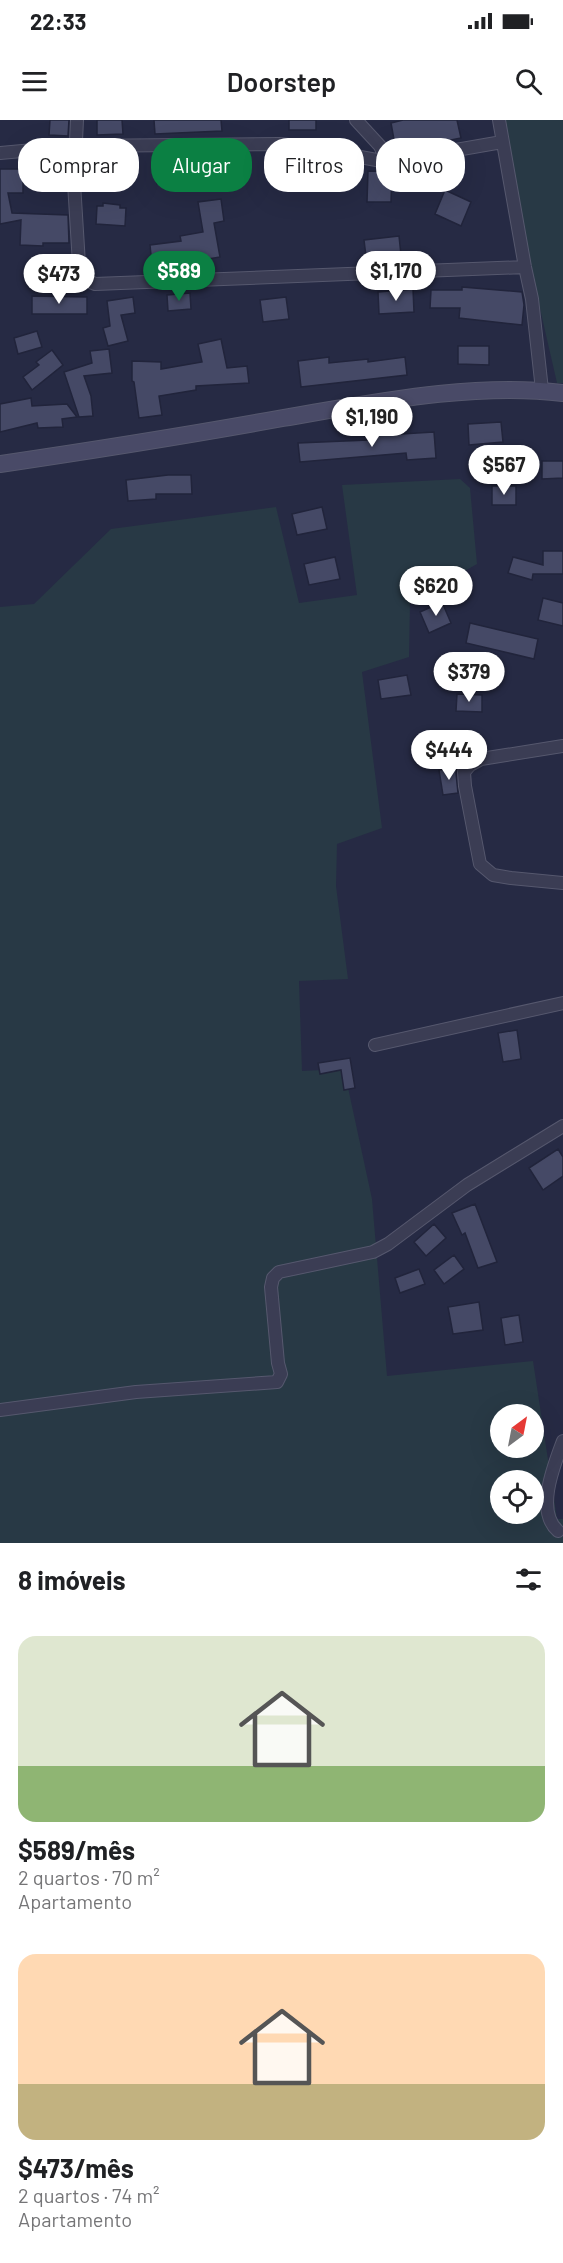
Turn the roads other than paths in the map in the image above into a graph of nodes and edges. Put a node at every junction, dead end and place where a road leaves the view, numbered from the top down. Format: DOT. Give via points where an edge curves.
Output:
graph roads {
  1 [pos="77,120"];
  2 [pos="356,120"];
  3 [pos="499,120"];
  4 [pos="77,138"];
  5 [pos="376,142"];
  6 [pos="502,142"];
  7 [pos="139,145"];
  8 [pos="465,148"];
  9 [pos="18,151"];
  10 [pos="0,153"];
  11 [pos="376,161"];
  12 [pos="75,192"];
  13 [pos="525,267"];
  14 [pos="542,390"];
  15 [pos="563,393"];
  16 [pos="0,464"];
  17 [pos="563,746"];
  18 [pos="563,883"];
  19 [pos="563,1003"];
  20 [pos="375,1045"];
  21 [pos="563,1126"];
  22 [pos="0,1410"];
  23 [pos="563,1441"];
  24 [pos="560,1535"];
  1 -- 4 [label="street"];
  2 -- 5 [label="street"];
  3 -- 6 [label="street"];
  6 -- 8 [label="street"];
  6 -- 13 [label="street"];
  7 -- 11 [label="street" via="279,144"];
  9 -- 10 [label="street"];
  12 -- 13 [label="street" via="79,264 88,281 95,284"];
  13 -- 14 [label="street"];
  14 -- 15 [label="main road"];
  14 -- 16 [label="main road" via="502,390 369,404"];
  17 -- 18 [label="street" via="481,759 464,772 480,864 493,875"];
  19 -- 20 [label="street"];
  21 -- 22 [label="street" via="467,1185 373,1252 279,1272 271,1287 281,1374 277,1382 136,1392"];
  23 -- 24 [label="street" via="552,1471 547,1502 551,1524"];
}
